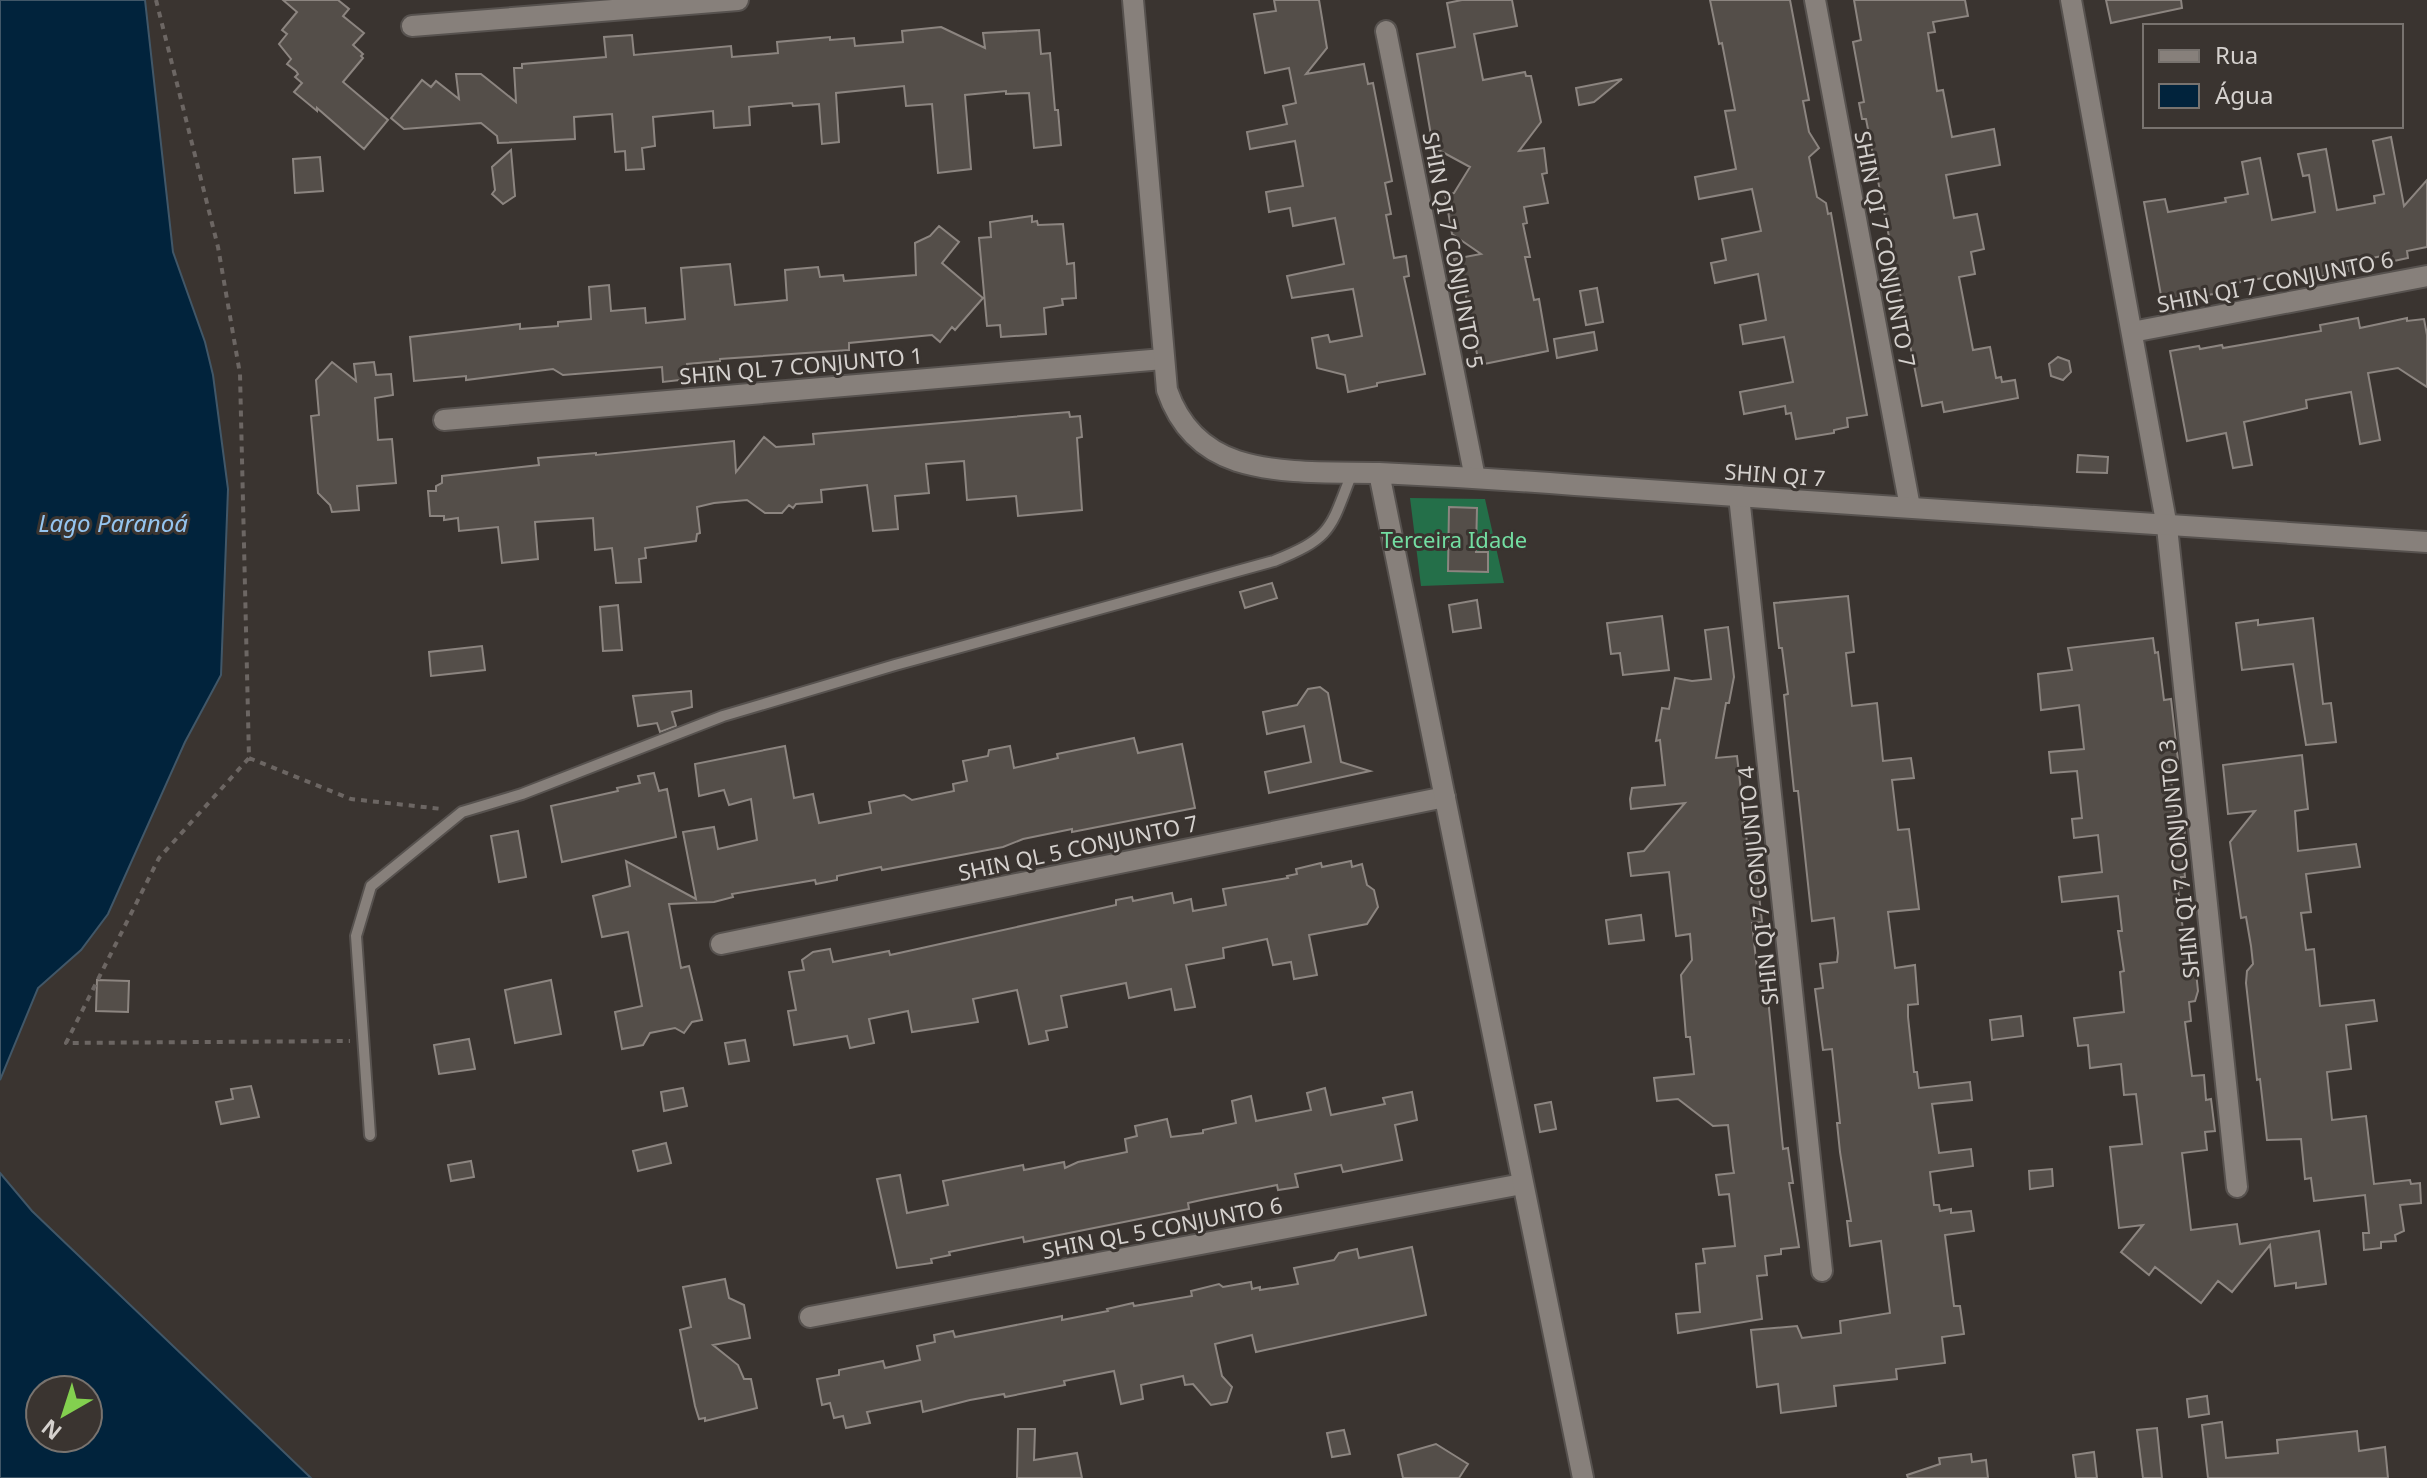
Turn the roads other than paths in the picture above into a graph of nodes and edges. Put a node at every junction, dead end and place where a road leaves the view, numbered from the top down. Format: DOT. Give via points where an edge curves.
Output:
graph roads {
  1 [pos="738,0"];
  2 [pos="1133,0"];
  3 [pos="1815,0"];
  4 [pos="2071,0"];
  5 [pos="412,26"];
  6 [pos="1386,31"];
  7 [pos="2427,276"];
  8 [pos="2132,332"];
  9 [pos="1163,359"];
  10 [pos="444,420"];
  11 [pos="1352,473"];
  12 [pos="1379,473"];
  13 [pos="1475,478"];
  14 [pos="1739,496"];
  15 [pos="1910,507"];
  16 [pos="2167,527"];
  17 [pos="2427,542"];
  18 [pos="1445,797"];
  19 [pos="721,944"];
  20 [pos="370,1135"];
  21 [pos="1522,1184"];
  22 [pos="2237,1187"];
  23 [pos="1822,1271"];
  24 [pos="810,1317"];
  25 [pos="1583,1478"];
  1 -- 5 [label="street"];
  2 -- 9 [label="street, SHIN QI 7"];
  3 -- 15 [label="street, SHIN QI 7 CONJUNTO 7"];
  4 -- 8 [label="street"];
  6 -- 13 [label="street, SHIN QI 7 CONJUNTO 5"];
  7 -- 8 [label="street, SHIN QI 7 CONJUNTO 6"];
  8 -- 16 [label="street"];
  9 -- 10 [label="street, SHIN QL 7 CONJUNTO 1"];
  9 -- 11 [label="street, SHIN QI 7" via="1174,409 1193,435 1218,454 1257,466"];
  11 -- 12 [label="street, SHIN QI 7"];
  11 -- 20 [label="lane" via="1329,530 1305,549 1274,561 723,716 462,812 371,886 356,936"];
  12 -- 13 [label="street, SHIN QI 7"];
  12 -- 18 [label="street"];
  13 -- 14 [label="street, SHIN QI 7"];
  14 -- 15 [label="street, SHIN QI 7"];
  14 -- 23 [label="street, SHIN QI 7 CONJUNTO 4"];
  15 -- 16 [label="street, SHIN QI 7"];
  16 -- 17 [label="street, SHIN QI 7"];
  16 -- 22 [label="street, SHIN QI 7 CONJUNTO 3"];
  18 -- 19 [label="street, SHIN QL 5 CONJUNTO 7"];
  18 -- 21 [label="street"];
  21 -- 24 [label="street, SHIN QL 5 CONJUNTO 6"];
  21 -- 25 [label="street"];
}
